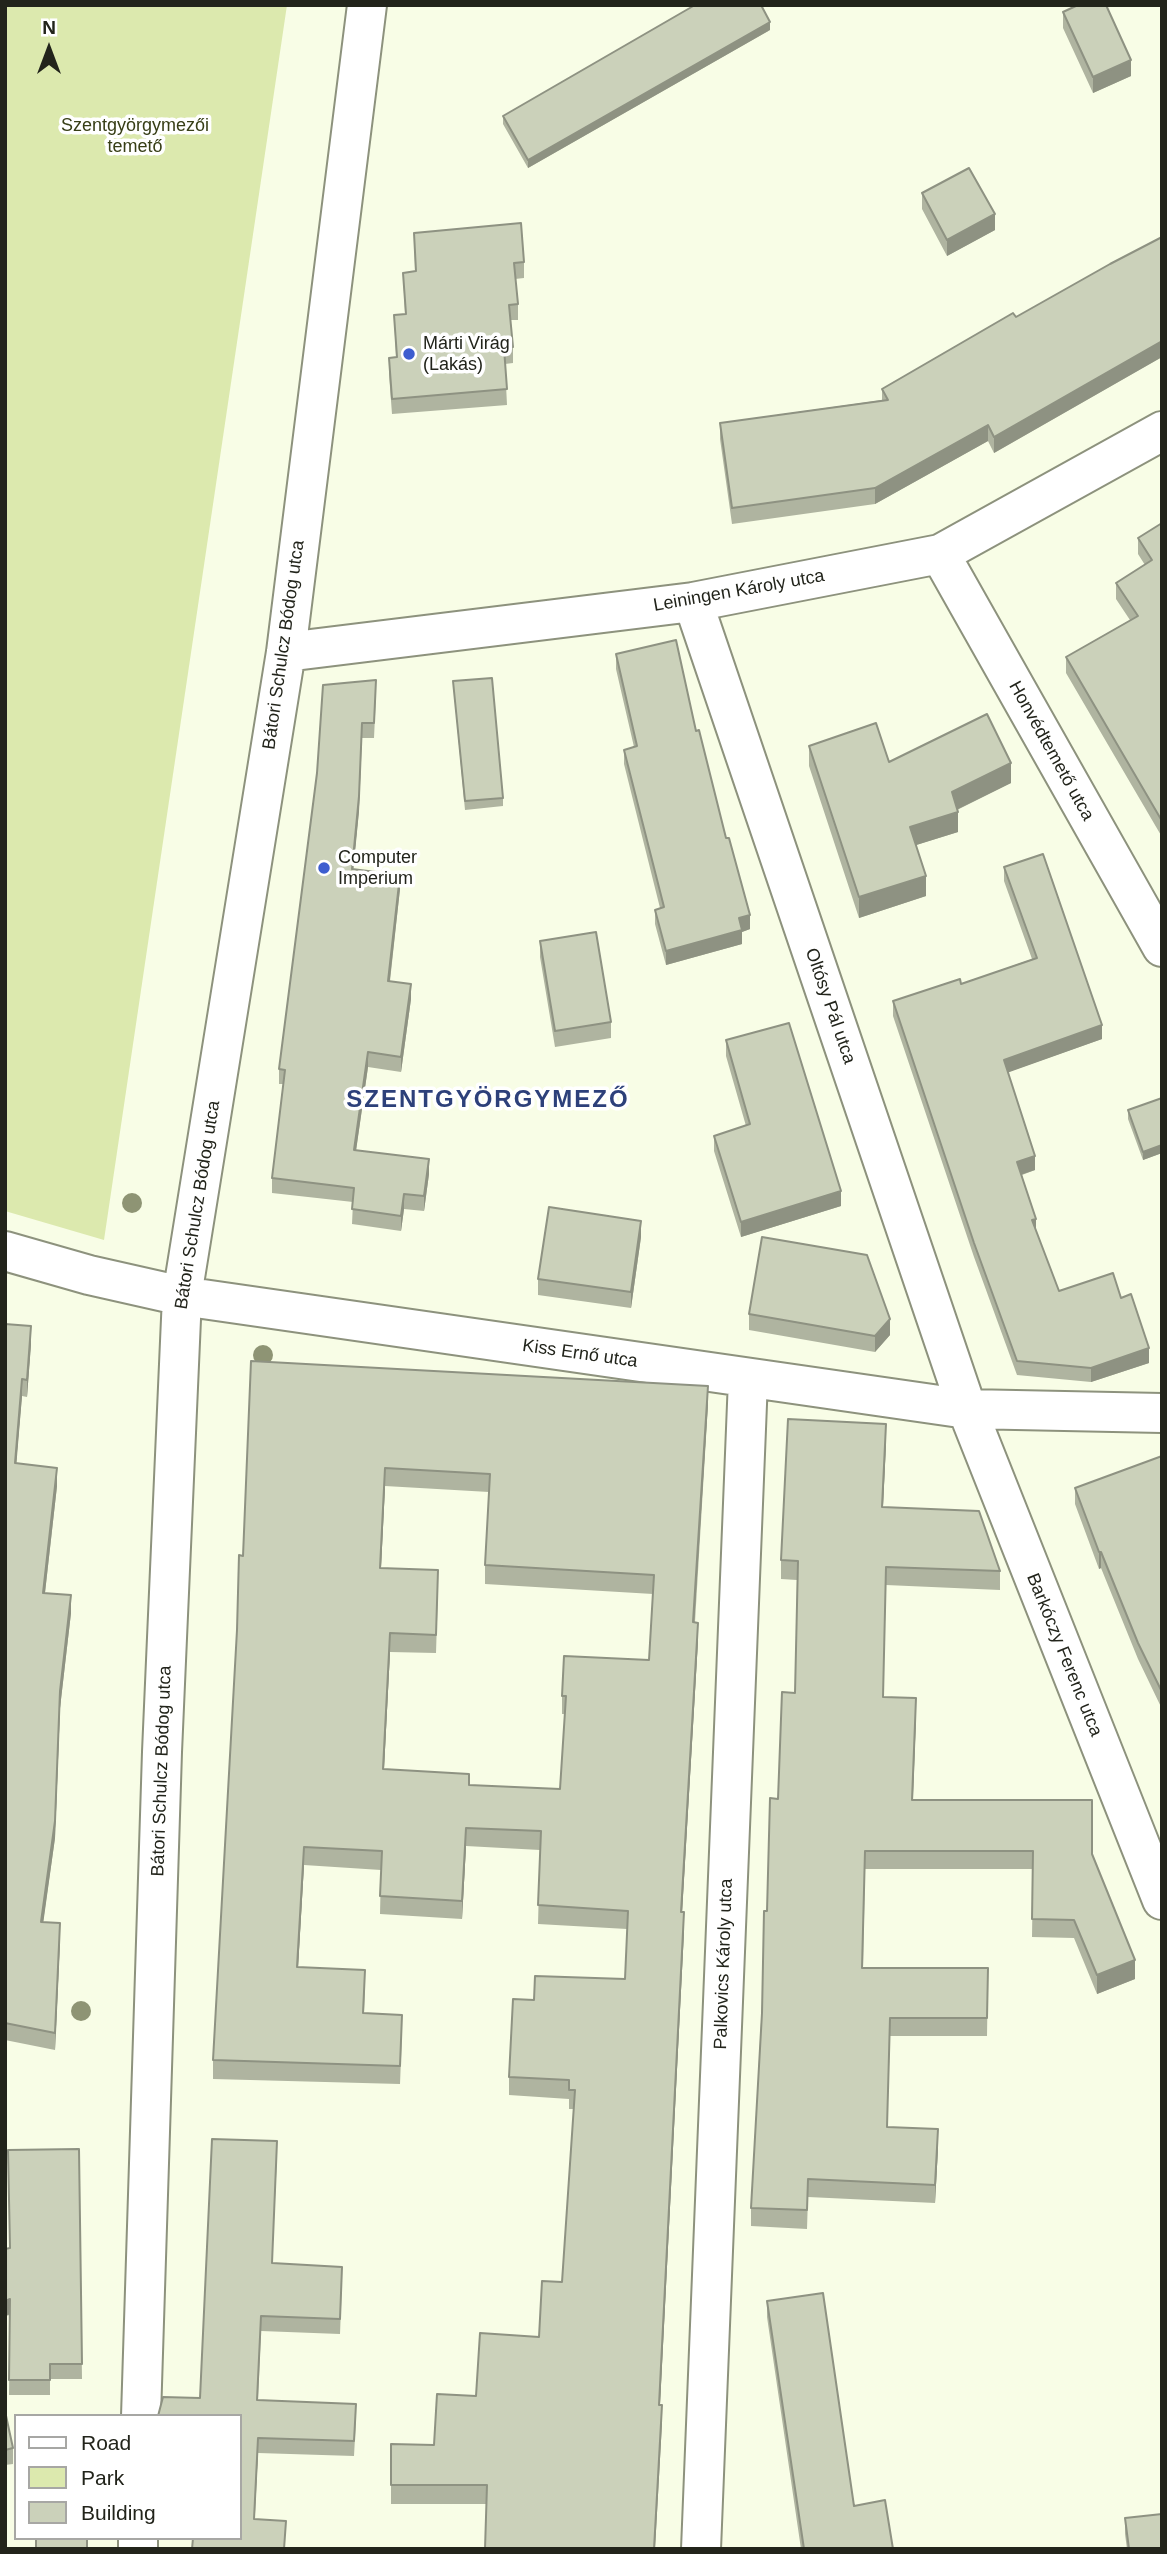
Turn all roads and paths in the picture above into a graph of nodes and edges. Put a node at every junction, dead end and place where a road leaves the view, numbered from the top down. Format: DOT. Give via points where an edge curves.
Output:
graph roads {
  1 [pos="367,5"];
  2 [pos="1162,431"];
  3 [pos="940,554"];
  4 [pos="693,602"];
  5 [pos="286,652"];
  6 [pos="1162,947"];
  7 [pos="5,1251"];
  8 [pos="181,1296"];
  9 [pos="748,1379"];
  10 [pos="967,1409"];
  11 [pos="1162,1413"];
  12 [pos="1162,1900"];
  13 [pos="141,2414"];
  14 [pos="701,2549"];
  1 -- 5 [label="street, Bátori Schulcz Bódog utca"];
  2 -- 3 [label="street, Leiningen Károly utca"];
  3 -- 4 [label="street, Leiningen Károly utca"];
  3 -- 6 [label="street, Honvédtemető utca"];
  4 -- 5 [label="street, Leiningen Károly utca"];
  4 -- 10 [label="street, Oltósy Pál utca"];
  5 -- 8 [label="street, Bátori Schulcz Bódog utca"];
  7 -- 8 [label="street, Kiss Ernő utca"];
  8 -- 9 [label="street, Kiss Ernő utca"];
  8 -- 13 [label="street, Bátori Schulcz Bódog utca"];
  9 -- 10 [label="street, Kiss Ernő utca"];
  9 -- 14 [label="street, Palkovics Károly utca"];
  10 -- 11 [label="street, Kiss Ernő utca"];
  10 -- 12 [label="street, Barkóczy Ferenc utca"];
}
